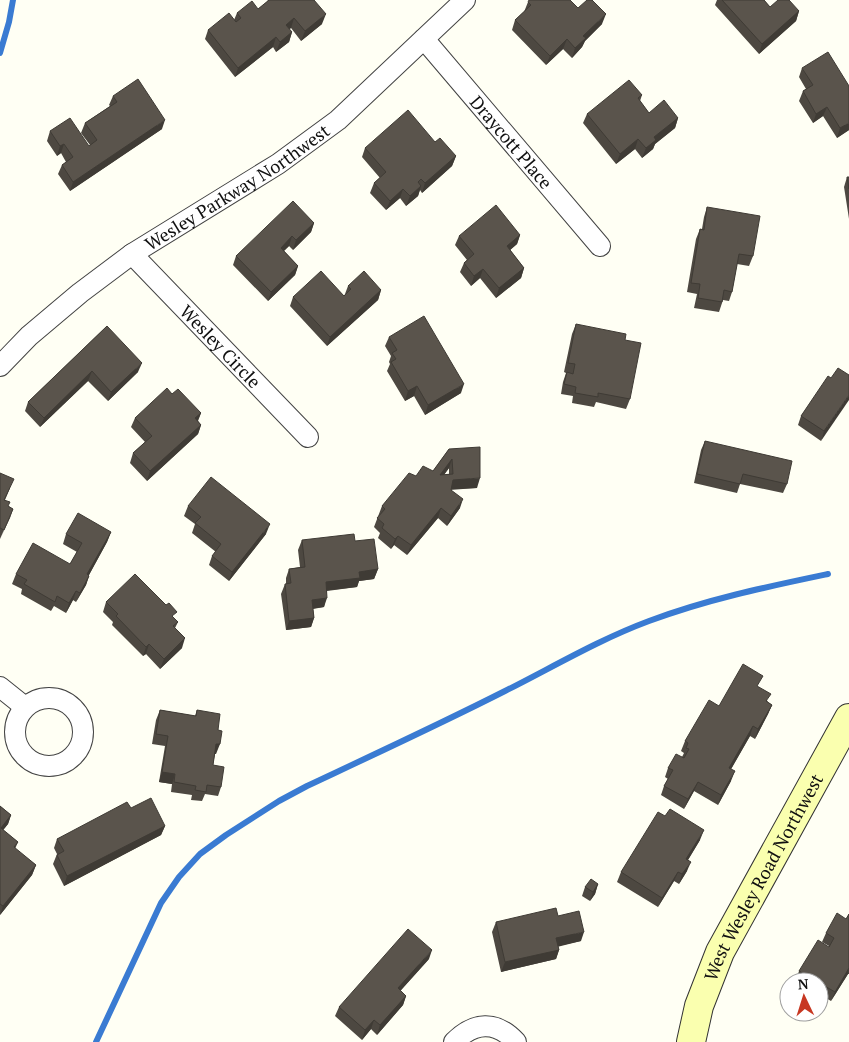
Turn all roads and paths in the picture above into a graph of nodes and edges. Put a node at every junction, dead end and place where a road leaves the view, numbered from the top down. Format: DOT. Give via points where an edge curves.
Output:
graph roads {
  1 [pos="465,0"];
  2 [pos="424,38"];
  3 [pos="600,246"];
  4 [pos="132,254"];
  5 [pos="0,366"];
  6 [pos="308,437"];
  7 [pos="0,687"];
  8 [pos="25,707"];
  9 [pos="849,718"];
  10 [pos="454,1042"];
  11 [pos="516,1042"];
  12 [pos="691,1042"];
  1 -- 2 [label="street, Wesley Parkway Northwest"];
  2 -- 3 [label="street, Draycott Place"];
  2 -- 4 [label="street, Wesley Parkway Northwest" via="338,120 278,164"];
  4 -- 5 [label="street, Wesley Parkway Northwest" via="80,292"];
  4 -- 6 [label="street, Wesley Circle"];
  7 -- 8 [label="street"];
  9 -- 12 [label="street, West Wesley Road Northwest" via="720,952 699,1006"];
  10 -- 11 [label="street" via="472,1028 484,1026 507,1033"];
}
